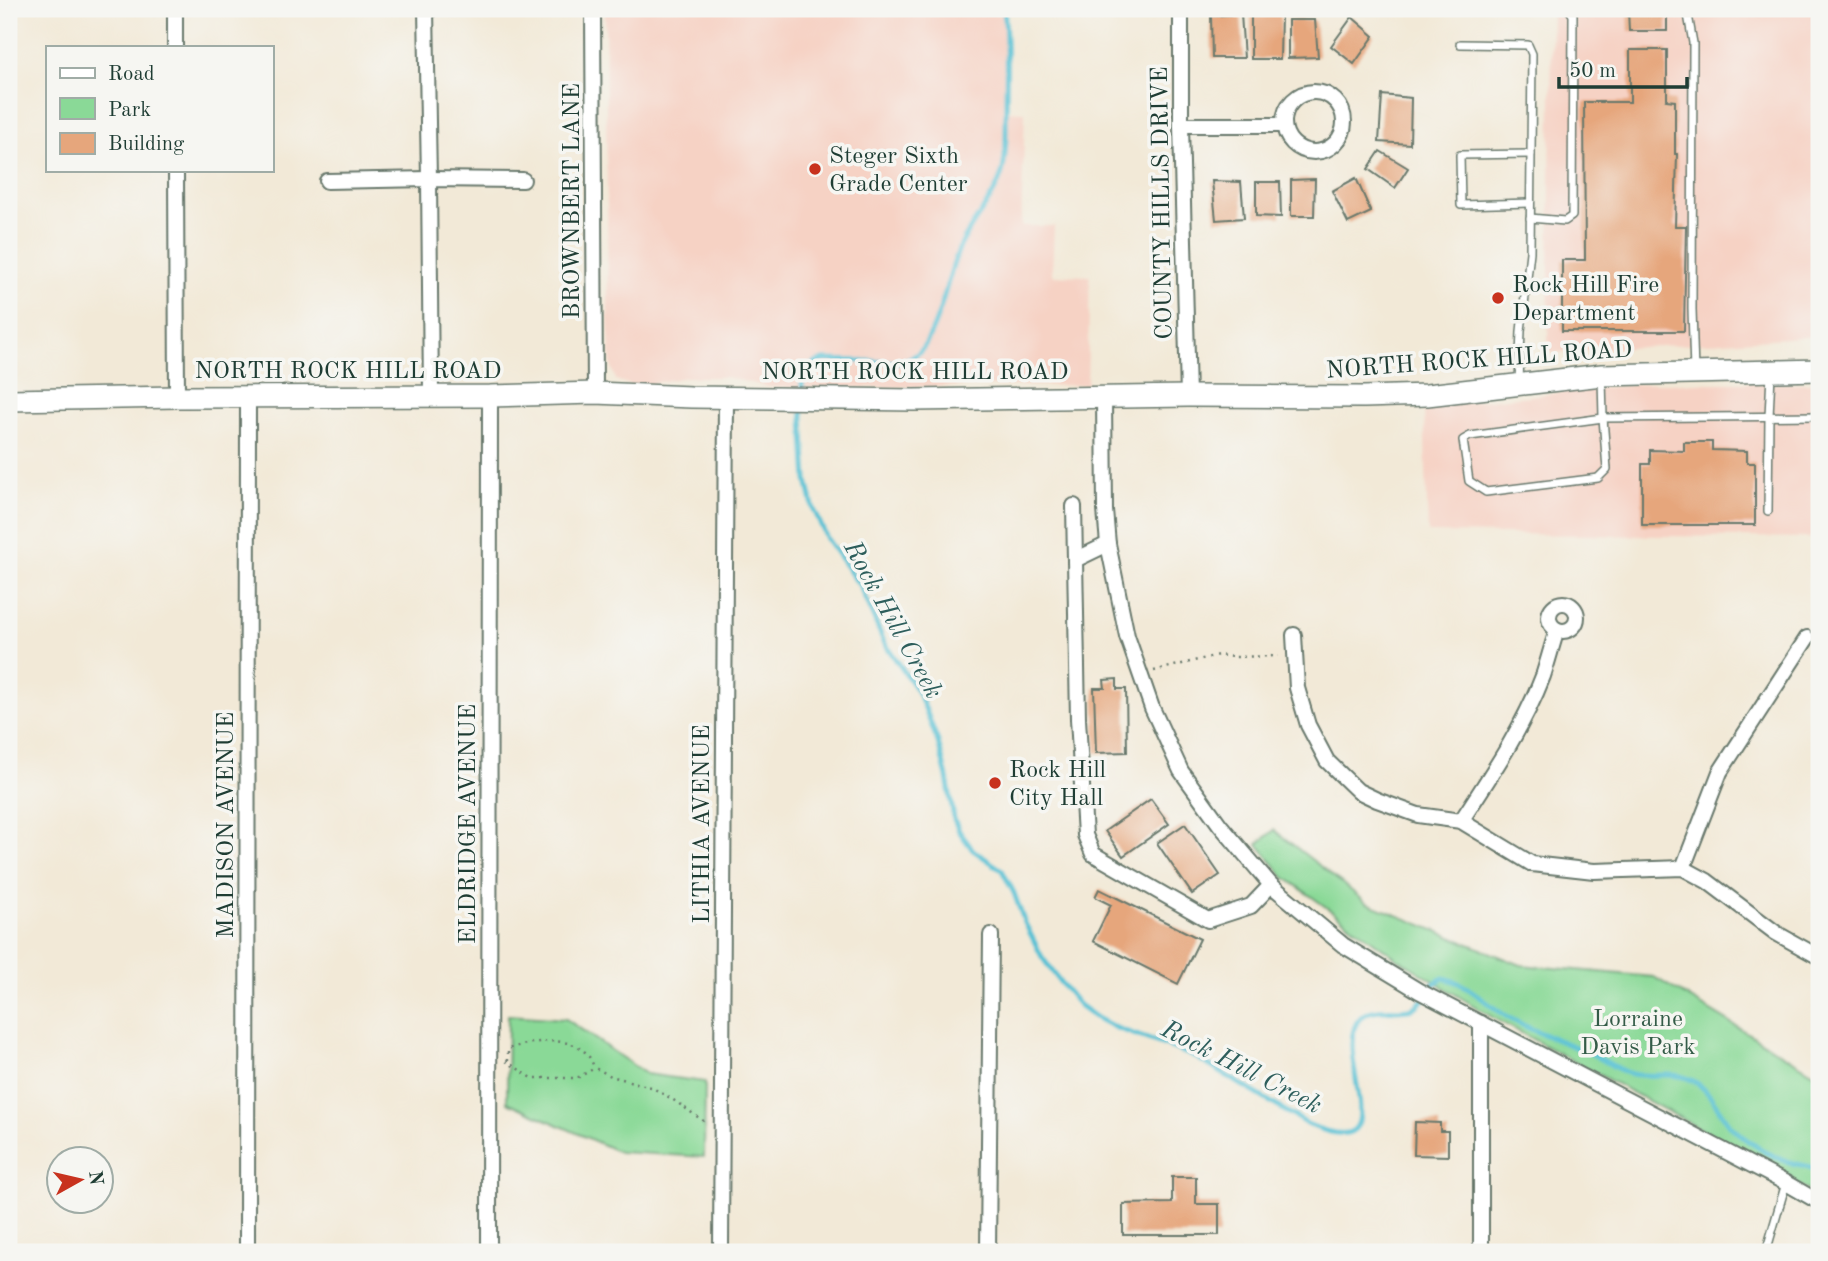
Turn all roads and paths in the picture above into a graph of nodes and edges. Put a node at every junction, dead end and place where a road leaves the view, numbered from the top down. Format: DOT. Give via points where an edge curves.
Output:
graph roads {
  1 [pos="175,9"];
  2 [pos="426,9"];
  3 [pos="593,9"];
  4 [pos="1181,9"];
  5 [pos="1569,9"];
  6 [pos="1687,9"];
  7 [pos="1460,44"];
  8 [pos="176,46"];
  9 [pos="1181,125"];
  10 [pos="1283,125"];
  11 [pos="1531,154"];
  12 [pos="176,172"];
  13 [pos="429,179"];
  14 [pos="523,180"];
  15 [pos="327,181"];
  16 [pos="1530,203"];
  17 [pos="1530,218"];
  18 [pos="1772,370"];
  19 [pos="1819,370"];
  20 [pos="1693,373"];
  21 [pos="1602,375"];
  22 [pos="1519,385"];
  23 [pos="595,393"];
  24 [pos="431,396"];
  25 [pos="490,396"];
  26 [pos="1188,396"];
  27 [pos="177,397"];
  28 [pos="726,397"];
  29 [pos="1104,397"];
  30 [pos="248,398"];
  31 [pos="9,400"];
  32 [pos="1769,416"];
  33 [pos="1819,416"];
  34 [pos="1602,418"];
  35 [pos="1074,506"];
  36 [pos="1768,511"];
  37 [pos="1108,544"];
  38 [pos="1075,560"];
  39 [pos="1557,630"];
  40 [pos="1294,635"];
  41 [pos="1807,638"];
  42 [pos="1296,657"];
  43 [pos="1141,676"];
  44 [pos="1461,821"];
  45 [pos="1683,868"];
  46 [pos="1271,884"];
  47 [pos="991,935"];
  48 [pos="1819,957"];
  49 [pos="1481,1023"];
  50 [pos="489,1061"];
  51 [pos="508,1061"];
  52 [pos="595,1068"];
  53 [pos="722,1127"];
  54 [pos="1786,1184"];
  55 [pos="1819,1202"];
  56 [pos="247,1252"];
  57 [pos="489,1252"];
  58 [pos="721,1252"];
  59 [pos="988,1252"];
  60 [pos="1480,1252"];
  61 [pos="1766,1252"];
  1 -- 8 [label="street"];
  2 -- 13 [label="street"];
  3 -- 23 [label="street, BROWNBERT LANE"];
  4 -- 9 [label="street, COUNTY HILLS DRIVE"];
  5 -- 17 [label="lane" via="1573,15 1572,216 1565,221"];
  6 -- 20 [label="lane" via="1693,43"];
  7 -- 11 [label="lane" via="1528,46 1532,54"];
  9 -- 10 [label="street"];
  9 -- 26 [label="street, COUNTY HILLS DRIVE"];
  10 -- 10 [label="street" via="1294,146 1317,153 1337,142 1344,119 1333,99 1310,92 1290,103"];
  11 -- 16 [label="lane"];
  11 -- 16 [label="lane" via="1460,155 1461,205"];
  12 -- 27 [label="street"];
  13 -- 14 [label="street"];
  13 -- 15 [label="street"];
  13 -- 24 [label="street"];
  16 -- 17 [label="lane"];
  17 -- 22 [label="lane"];
  18 -- 19 [label="street, NORTH ROCK HILL ROAD"];
  18 -- 20 [label="street, NORTH ROCK HILL ROAD"];
  18 -- 32 [label="lane"];
  20 -- 21 [label="street, NORTH ROCK HILL ROAD"];
  21 -- 22 [label="street, NORTH ROCK HILL ROAD"];
  21 -- 34 [label="lane"];
  22 -- 26 [label="street, NORTH ROCK HILL ROAD" via="1427,395"];
  23 -- 25 [label="street, NORTH ROCK HILL ROAD"];
  23 -- 28 [label="street, NORTH ROCK HILL ROAD"];
  24 -- 25 [label="street, NORTH ROCK HILL ROAD"];
  24 -- 30 [label="street, NORTH ROCK HILL ROAD"];
  25 -- 50 [label="street, ELDRIDGE AVENUE"];
  26 -- 29 [label="street, NORTH ROCK HILL ROAD"];
  27 -- 30 [label="street, NORTH ROCK HILL ROAD"];
  27 -- 31 [label="street, NORTH ROCK HILL ROAD"];
  28 -- 29 [label="street, NORTH ROCK HILL ROAD"];
  28 -- 53 [label="street, LITHIA AVENUE"];
  29 -- 37 [label="street"];
  30 -- 56 [label="street, MADISON AVENUE"];
  32 -- 33 [label="lane"];
  32 -- 34 [label="lane"];
  32 -- 36 [label="lane"];
  34 -- 34 [label="lane" via="1470,436 1463,440 1469,481 1486,492 1598,478 1607,469"];
  35 -- 38 [label="street"];
  37 -- 38 [label="street"];
  37 -- 43 [label="street" via="1127,636"];
  38 -- 46 [label="street" via="1085,835 1093,854 1208,920 1251,906"];
  39 -- 44 [label="street" via="1528,709"];
  40 -- 42 [label="street"];
  41 -- 45 [label="street" via="1720,772"];
  42 -- 43 [label="path" via="1218,655"];
  42 -- 44 [label="street" via="1297,688 1308,725 1327,761 1358,791 1377,800 1418,815"];
  43 -- 46 [label="street" via="1181,771"];
  44 -- 45 [label="street" via="1532,864 1594,871"];
  45 -- 48 [label="street"];
  46 -- 49 [label="street" via="1343,945"];
  47 -- 59 [label="street"];
  49 -- 54 [label="street"];
  49 -- 60 [label="street"];
  50 -- 51 [label="path"];
  50 -- 57 [label="street, ELDRIDGE AVENUE"];
  51 -- 52 [label="path" via="532,1078 577,1078"];
  51 -- 52 [label="path" via="508,1049 528,1042 555,1042 586,1053"];
  52 -- 53 [label="path" via="651,1087 708,1124"];
  53 -- 58 [label="street, LITHIA AVENUE"];
  54 -- 55 [label="street"];
  54 -- 61 [label="lane"];
}
